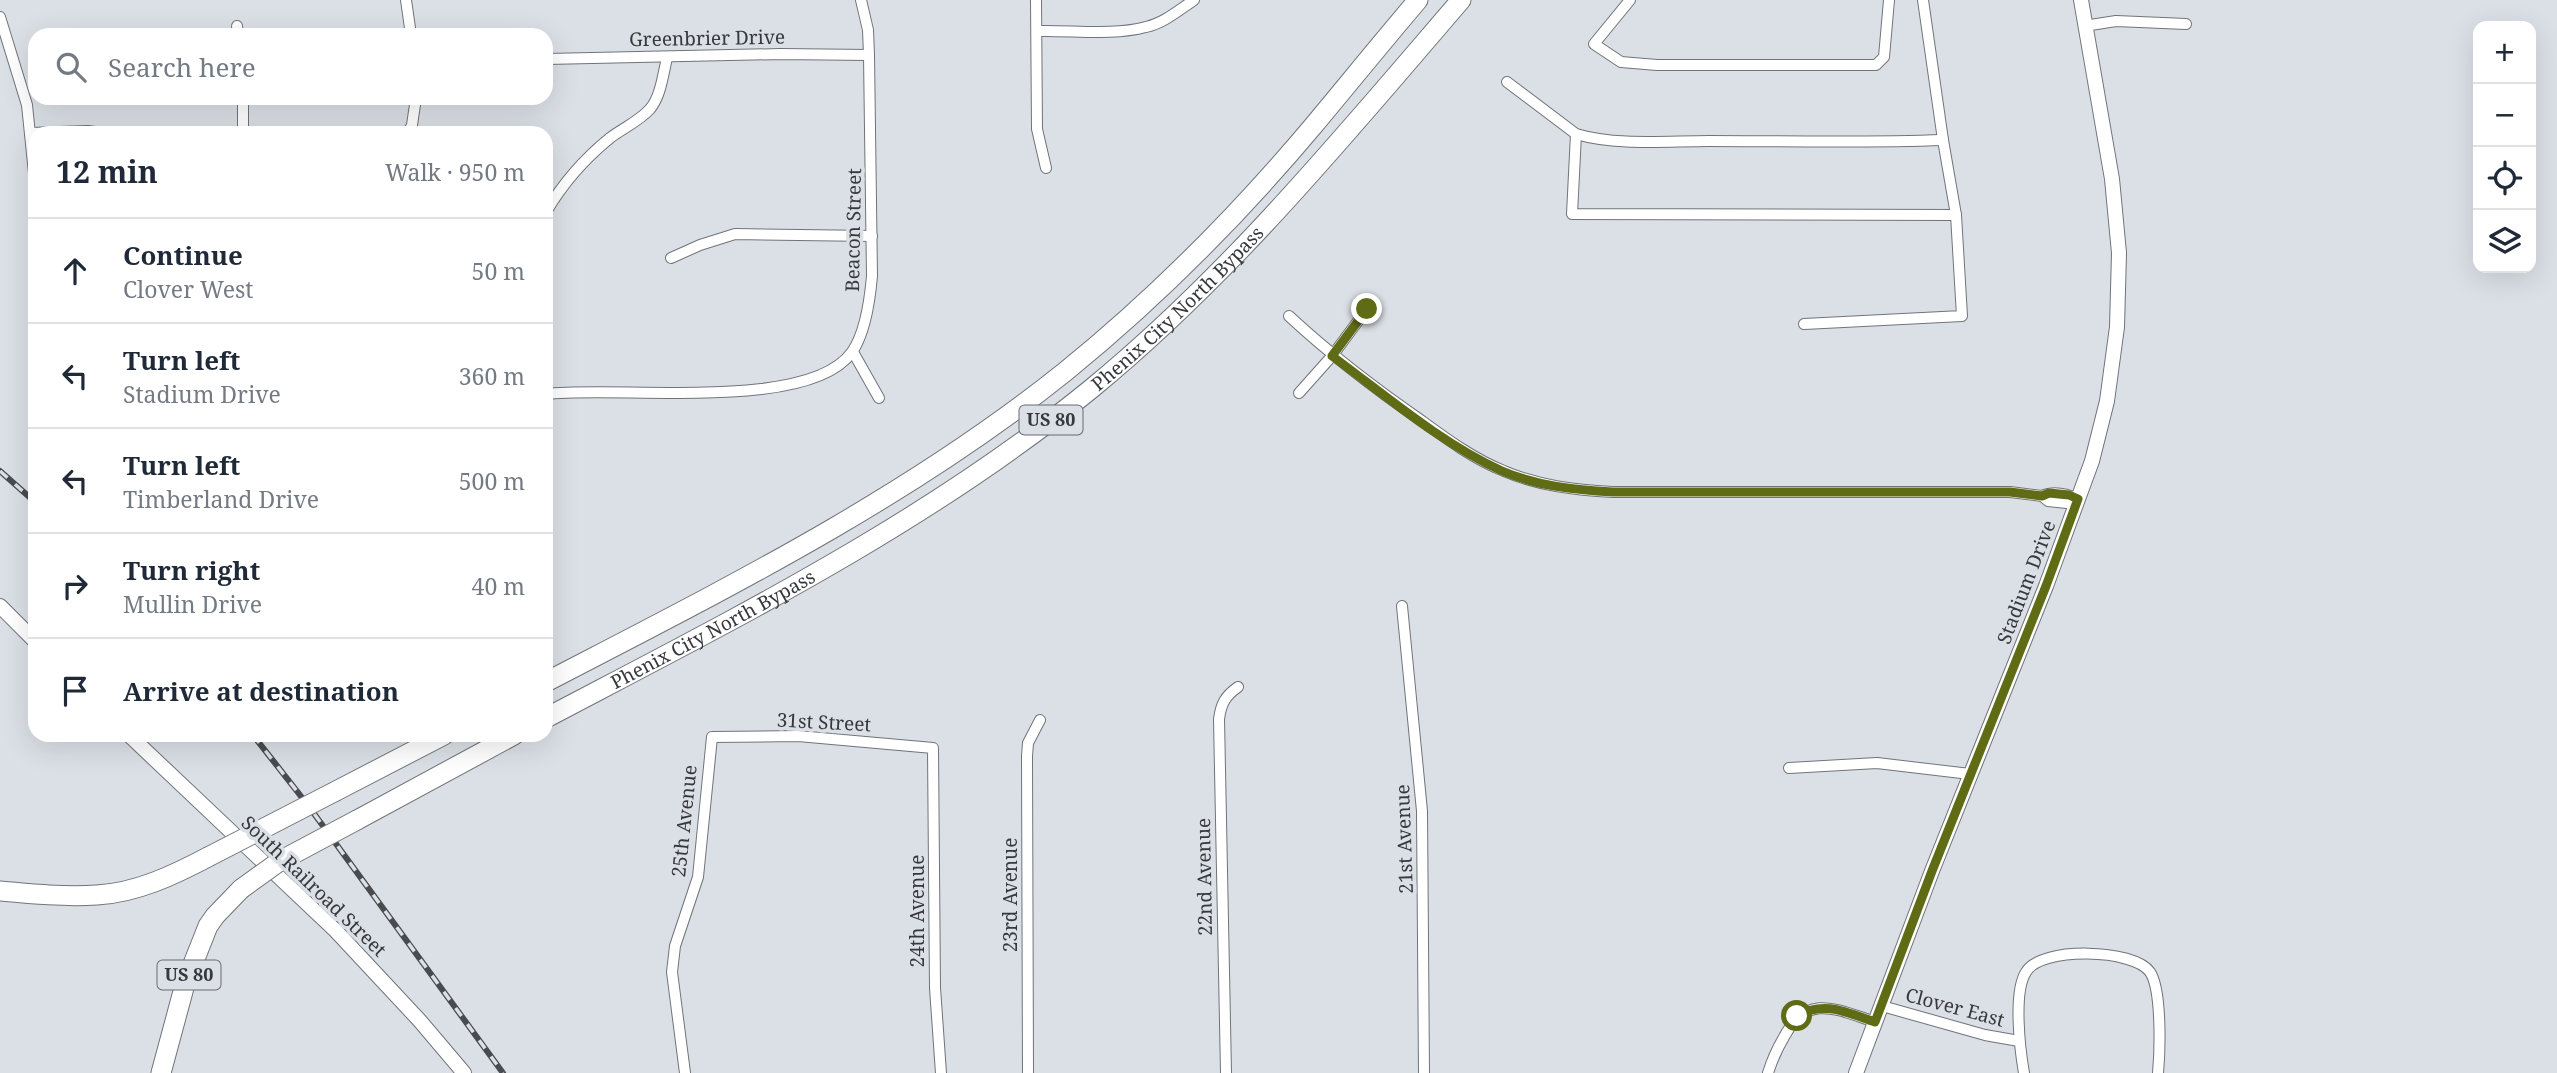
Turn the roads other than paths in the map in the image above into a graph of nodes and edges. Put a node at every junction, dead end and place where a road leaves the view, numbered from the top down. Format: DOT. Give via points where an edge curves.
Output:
graph roads {
  1 [pos="406,0"];
  2 [pos="861,0"];
  3 [pos="1036,0"];
  4 [pos="1194,0"];
  5 [pos="1418,0"];
  6 [pos="1461,0"];
  7 [pos="1630,0"];
  8 [pos="1889,0"];
  9 [pos="1923,0"];
  10 [pos="2081,0"];
  11 [pos="0,17"];
  12 [pos="2186,24"];
  13 [pos="2084,26"];
  14 [pos="410,28"];
  15 [pos="1037,31"];
  16 [pos="869,55"];
  17 [pos="667,58"];
  18 [pos="553,59"];
  19 [pos="1507,82"];
  20 [pos="243,105"];
  21 [pos="415,105"];
  22 [pos="29,126"];
  23 [pos="243,126"];
  24 [pos="412,126"];
  25 [pos="1576,134"];
  26 [pos="1943,140"];
  27 [pos="1046,168"];
  28 [pos="553,201"];
  29 [pos="1956,215"];
  30 [pos="872,236"];
  31 [pos="671,258"];
  32 [pos="1367,309"];
  33 [pos="1289,316"];
  34 [pos="1804,324"];
  35 [pos="853,352"];
  36 [pos="1332,356"];
  37 [pos="1299,393"];
  38 [pos="553,394"];
  39 [pos="879,398"];
  40 [pos="2078,499"];
  41 [pos="0,606"];
  42 [pos="1402,606"];
  43 [pos="28,634"];
  44 [pos="553,678"];
  45 [pos="1238,688"];
  46 [pos="553,714"];
  47 [pos="1040,720"];
  48 [pos="712,737"];
  49 [pos="136,742"];
  50 [pos="430,742"];
  51 [pos="501,742"];
  52 [pos="933,748"];
  53 [pos="1788,768"];
  54 [pos="1970,774"];
  55 [pos="0,891"];
  56 [pos="1882,1006"];
  57 [pos="1875,1022"];
  58 [pos="2019,1041"];
  59 [pos="161,1073"];
  60 [pos="464,1073"];
  61 [pos="685,1073"];
  62 [pos="940,1073"];
  63 [pos="1028,1073"];
  64 [pos="1226,1073"];
  65 [pos="1424,1073"];
  66 [pos="1768,1073"];
  67 [pos="1856,1073"];
  68 [pos="2024,1073"];
  69 [pos="2158,1073"];
  1 -- 14 [label="street"];
  2 -- 16 [label="street, Beacon Street"];
  3 -- 15 [label="street"];
  4 -- 15 [label="street" via="1148,27 1115,32"];
  5 -- 44 [label="highway, Phenix City North Bypass / US 80" via="1255,190 1186,262 1067,370 926,473 852,518"];
  6 -- 46 [label="highway, Phenix City North Bypass / US 80" via="1267,223 1182,309 1091,389 994,463 892,530"];
  7 -- 8 [label="street" via="1594,44 1618,60 1744,66 1876,65 1884,57"];
  9 -- 26 [label="street"];
  10 -- 13 [label="street, Stadium Drive"];
  11 -- 22 [label="street"];
  12 -- 13 [label="street" via="2116,21"];
  13 -- 40 [label="street, Stadium Drive" via="2112,179 2119,253 2117,327 2107,401"];
  15 -- 27 [label="street" via="1037,129"];
  16 -- 17 [label="street, Greenbrier Drive"];
  16 -- 30 [label="street, Beacon Street"];
  17 -- 18 [label="street, Greenbrier Drive"];
  17 -- 28 [label="street" via="652,108 585,160"];
  19 -- 25 [label="street"];
  20 -- 23 [label="street"];
  21 -- 24 [label="street"];
  25 -- 26 [label="street" via="1638,141"];
  25 -- 29 [label="street" via="1572,214"];
  26 -- 29 [label="street"];
  29 -- 34 [label="street" via="1962,316"];
  30 -- 31 [label="street" via="735,234"];
  30 -- 35 [label="street, Beacon Street" via="869,308"];
  32 -- 36 [label="street"];
  33 -- 36 [label="street"];
  35 -- 38 [label="street" via="824,374 788,387"];
  35 -- 39 [label="street"];
  36 -- 37 [label="street"];
  36 -- 40 [label="street" via="1471,455 1539,483 1613,492 2010,492 2067,503"];
  40 -- 54 [label="street, Stadium Drive"];
  41 -- 43 [label="street"];
  42 -- 65 [label="street, 21st Avenue" via="1422,811"];
  45 -- 64 [label="street, 22nd Avenue" via="1220,706 1219,719"];
  47 -- 63 [label="street, 23rd Avenue" via="1027,756"];
  48 -- 52 [label="street, 31st Street" via="798,736"];
  48 -- 61 [label="street, 25th Avenue" via="698,877 675,946 672,972"];
  49 -- 60 [label="street, South Railroad Street" via="336,931"];
  50 -- 55 [label="highway, bridge" via="184,870 137,888 100,895"];
  51 -- 59 [label="highway, US 80, bridge" via="280,861 241,889 208,926 185,984"];
  52 -- 62 [label="street, 24th Avenue"];
  53 -- 54 [label="street" via="1877,763"];
  54 -- 56 [label="street, Stadium Drive"];
  56 -- 57 [label="street, Stadium Drive"];
  56 -- 58 [label="street, Clover East"];
  57 -- 66 [label="street" via="1834,1009 1809,1010 1789,1027"];
  57 -- 67 [label="street, Stadium Drive"];
  58 -- 68 [label="street"];
  58 -- 69 [label="street" via="2022,982 2034,963 2055,955 2129,958 2140,962 2154,980"];
}
